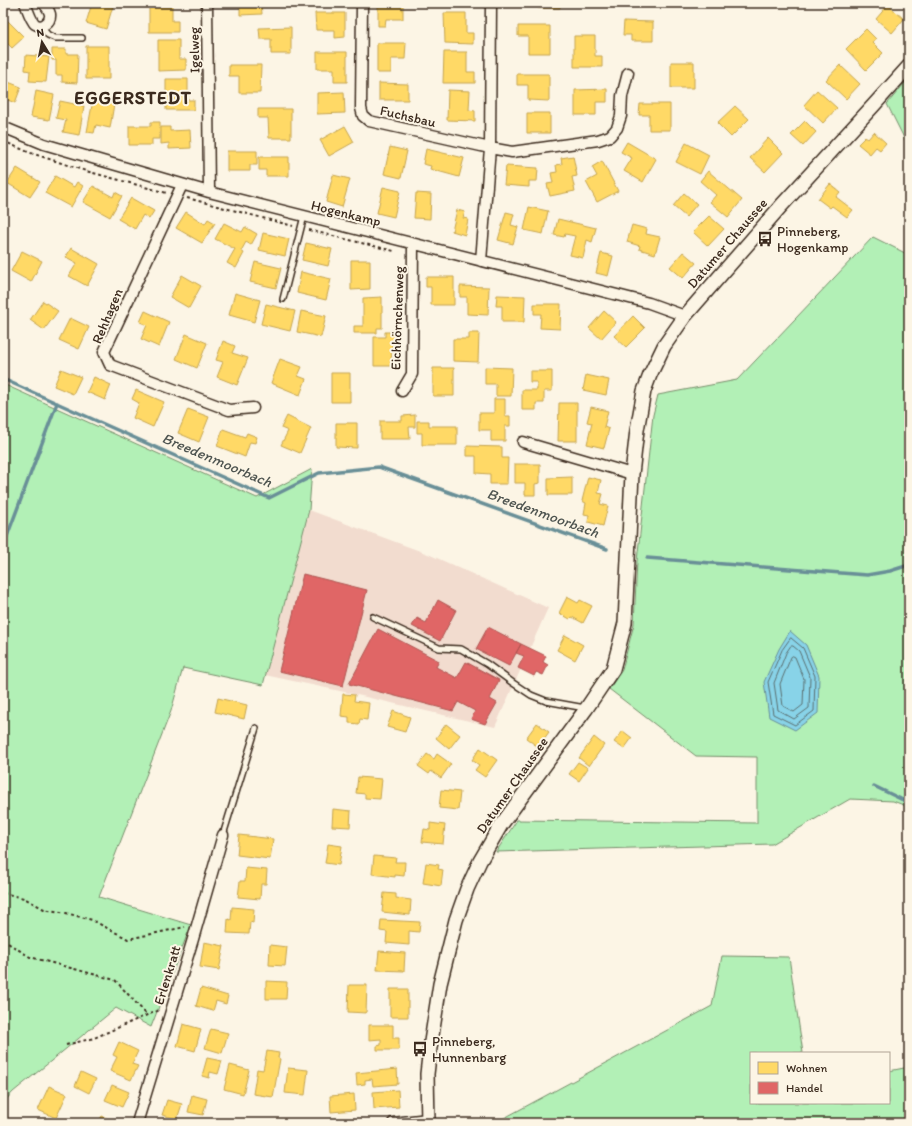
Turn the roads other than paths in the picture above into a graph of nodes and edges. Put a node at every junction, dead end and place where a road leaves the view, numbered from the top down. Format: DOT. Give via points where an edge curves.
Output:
graph roads {
  1 [pos="25,3"];
  2 [pos="43,3"];
  3 [pos="207,3"];
  4 [pos="362,3"];
  5 [pos="491,3"];
  6 [pos="39,25"];
  7 [pos="82,38"];
  8 [pos="909,66"];
  9 [pos="628,73"];
  10 [pos="3,127"];
  11 [pos="490,148"];
  12 [pos="182,185"];
  13 [pos="209,192"];
  14 [pos="304,216"];
  15 [pos="413,244"];
  16 [pos="481,261"];
  17 [pos="283,299"];
  18 [pos="685,316"];
  19 [pos="402,391"];
  20 [pos="252,408"];
  21 [pos="523,442"];
  22 [pos="632,474"];
  23 [pos="374,617"];
  24 [pos="586,709"];
  25 [pos="256,728"];
  26 [pos="223,835"];
  27 [pos="428,1121"];
  28 [pos="137,1123"];
  29 [pos="393,1123"];
  1 -- 6 [label="street" via="32,20"];
  2 -- 6 [label="street" via="50,19 49,22"];
  3 -- 13 [label="street, Igelweg"];
  4 -- 11 [label="street, Fuchsbau" via="363,116 369,121"];
  5 -- 11 [label="street"];
  6 -- 7 [label="lane" via="48,35 55,38"];
  8 -- 18 [label="street, Datumer Chaussee" via="780,206"];
  9 -- 11 [label="street, Fuchsbau" via="622,96 622,116 610,136 598,140 512,152"];
  10 -- 12 [label="street, Hogenkamp" via="44,144"];
  11 -- 16 [label="street"];
  12 -- 13 [label="street, Hogenkamp"];
  12 -- 20 [label="street, Rehhagen" via="104,352 110,365 229,410"];
  13 -- 14 [label="street, Hogenkamp"];
  14 -- 15 [label="street, Hogenkamp"];
  14 -- 17 [label="lane"];
  15 -- 16 [label="street, Hogenkamp"];
  15 -- 19 [label="street, Eichhörnchenweg" via="412,374"];
  16 -- 18 [label="street, Hogenkamp" via="648,303"];
  18 -- 22 [label="street, Datumer Chaussee" via="664,346 644,391"];
  21 -- 22 [label="street"];
  22 -- 24 [label="street, Datumer Chaussee" via="625,623 613,669"];
  23 -- 24 [label="lane" via="439,648 461,649 488,664 525,691 546,701"];
  24 -- 27 [label="street, Datumer Chaussee" via="501,825 467,889 456,920 440,984 427,1074"];
  25 -- 26 [label="lane"];
  26 -- 28 [label="street, Erlenkratt"];
  27 -- 29 [label="street"];
}
